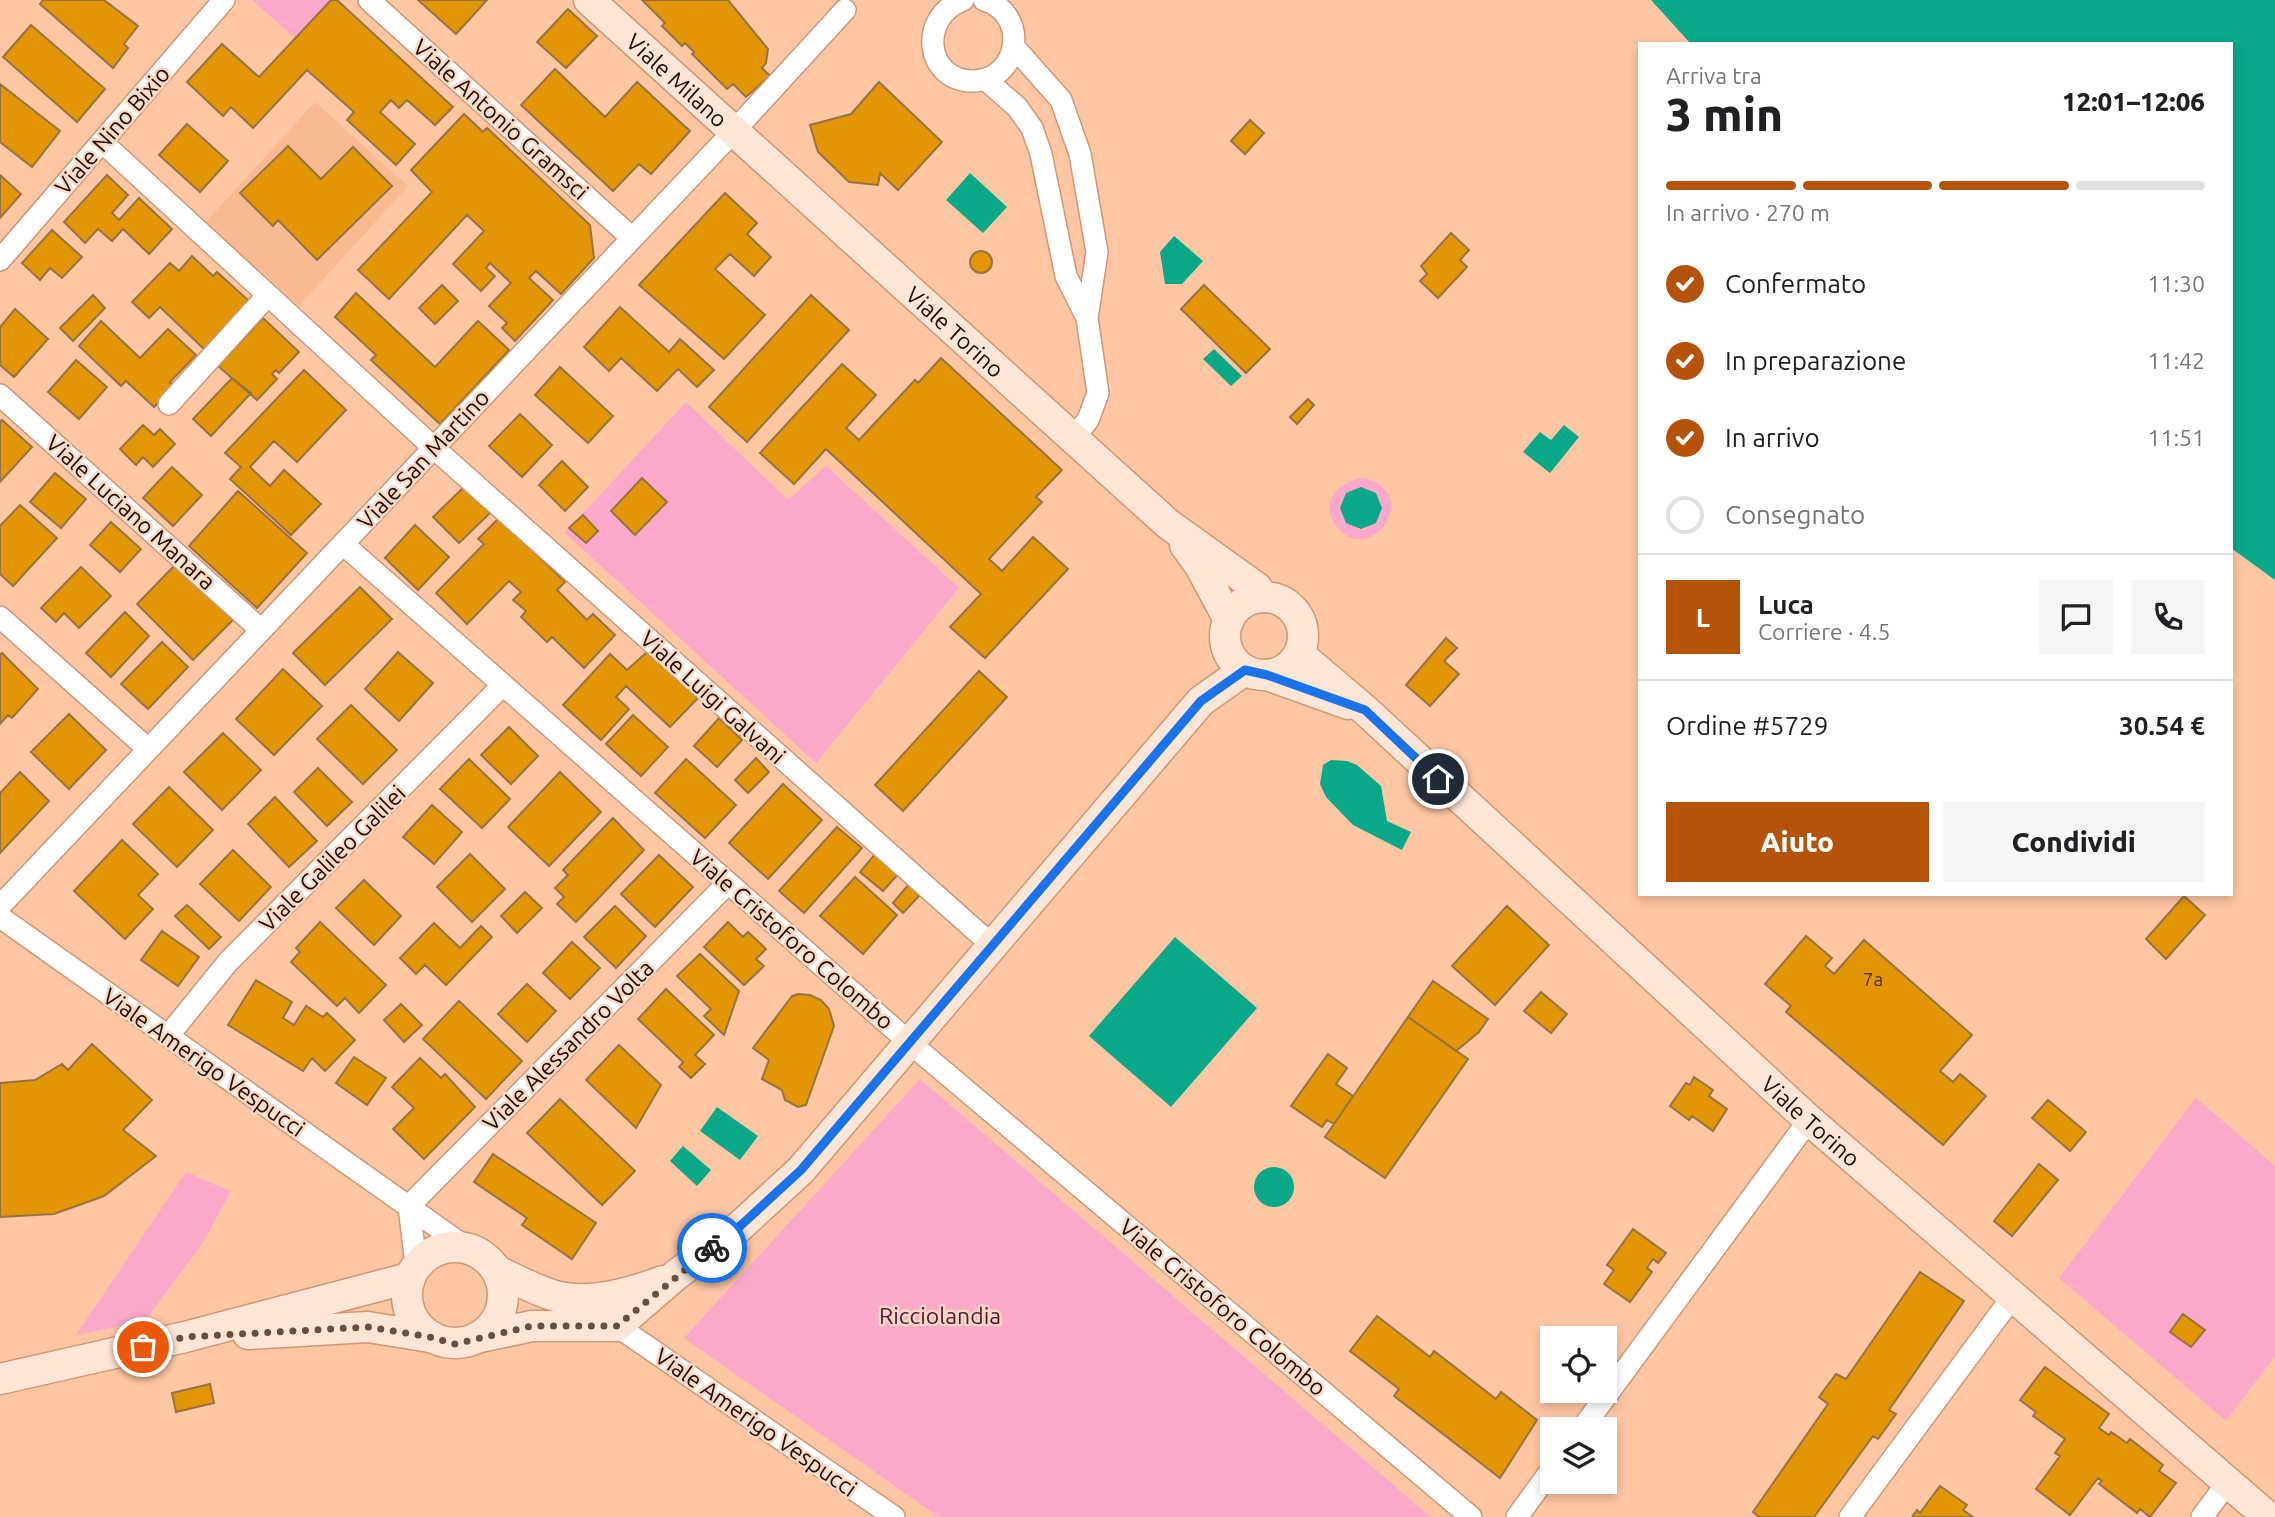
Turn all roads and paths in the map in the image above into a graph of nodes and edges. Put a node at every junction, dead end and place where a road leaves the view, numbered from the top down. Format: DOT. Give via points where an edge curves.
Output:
graph roads {
  1 [pos="224,0"];
  2 [pos="369,0"];
  3 [pos="589,0"];
  4 [pos="962,0"];
  5 [pos="984,0"];
  6 [pos="845,10"];
  7 [pos="1014,47"];
  8 [pos="985,79"];
  9 [pos="733,132"];
  10 [pos="102,142"];
  11 [pos="632,238"];
  12 [pos="0,260"];
  13 [pos="268,295"];
  14 [pos="1087,318"];
  15 [pos="0,394"];
  16 [pos="169,404"];
  17 [pos="1072,439"];
  18 [pos="433,448"];
  19 [pos="1175,530"];
  20 [pos="343,544"];
  21 [pos="1263,597"];
  22 [pos="0,617"];
  23 [pos="1227,629"];
  24 [pos="261,630"];
  25 [pos="1299,654"];
  26 [pos="1256,672"];
  27 [pos="503,685"];
  28 [pos="1201,701"];
  29 [pos="1365,710"];
  30 [pos="148,749"];
  31 [pos="728,883"];
  32 [pos="0,906"];
  33 [pos="0,917"];
  34 [pos="992,946"];
  35 [pos="168,1036"];
  36 [pos="910,1043"];
  37 [pos="1810,1121"];
  38 [pos="409,1206"];
  39 [pos="467,1248"];
  40 [pos="413,1271"];
  41 [pos="498,1271"];
  42 [pos="676,1275"];
  43 [pos="2013,1296"];
  44 [pos="617,1326"];
  45 [pos="185,1337"];
  46 [pos="430,1337"];
  47 [pos="480,1337"];
  48 [pos="0,1379"];
  49 [pos="1591,1417"];
  50 [pos="2228,1482"];
  51 [pos="1540,1485"];
  52 [pos="894,1517"];
  53 [pos="1471,1517"];
  54 [pos="1517,1517"];
  55 [pos="1850,1517"];
  56 [pos="2202,1517"];
  57 [pos="2267,1517"];
  1 -- 10 [label="street, Viale Nino Bixio"];
  2 -- 11 [label="street, Viale Antonio Gramsci"];
  3 -- 9 [label="street, Viale Milano"];
  4 -- 8 [label="street" via="943,11 936,22 933,48 946,71 972,81"];
  5 -- 7 [label="street" via="1003,10 1011,21"];
  6 -- 9 [label="street, Viale San Martino"];
  7 -- 8 [label="street" via="1004,67"];
  7 -- 14 [label="street" via="1061,100 1080,154 1097,252"];
  8 -- 14 [label="street" via="1017,107 1032,128 1066,276"];
  9 -- 11 [label="street, Viale San Martino"];
  9 -- 17 [label="street, Viale Torino"];
  10 -- 12 [label="street, Viale Nino Bixio"];
  10 -- 13 [label="street, Viale Luigi Galvani"];
  11 -- 18 [label="street, Viale San Martino"];
  13 -- 16 [label="street"];
  13 -- 18 [label="street, Viale Luigi Galvani"];
  14 -- 17 [label="street" via="1098,393 1087,420"];
  15 -- 24 [label="street, Viale Luciano Manara"];
  17 -- 19 [label="street, Viale Torino"];
  18 -- 20 [label="street, Viale San Martino"];
  18 -- 34 [label="street, Viale Luigi Galvani"];
  19 -- 21 [label="street, Viale Torino" via="1257,588"];
  19 -- 23 [label="street, Viale Torino" via="1200,566"];
  20 -- 24 [label="street, Viale San Martino"];
  20 -- 27 [label="street, Viale Cristoforo Colombo"];
  21 -- 23 [label="street" via="1247,601 1233,613"];
  21 -- 25 [label="street" via="1281,601 1295,611 1303,637"];
  22 -- 30 [label="street"];
  23 -- 26 [label="street" via="1231,657"];
  23 -- 28 [label="street"];
  24 -- 30 [label="street, Viale San Martino"];
  25 -- 26 [label="street" via="1286,668"];
  25 -- 29 [label="street, Viale Torino"];
  26 -- 28 [label="street"];
  26 -- 29 [label="street, Viale Torino"];
  27 -- 31 [label="street, Viale Cristoforo Colombo"];
  27 -- 35 [label="street, Viale Galileo Galilei" via="228,962"];
  28 -- 34 [label="street"];
  29 -- 37 [label="street, Viale Torino"];
  30 -- 32 [label="street, Viale San Martino"];
  31 -- 36 [label="street, Viale Cristoforo Colombo"];
  31 -- 38 [label="street, Viale Alessandro Volta"];
  33 -- 35 [label="street, Viale Amerigo Vespucci"];
  34 -- 36 [label="street"];
  35 -- 38 [label="street, Viale Amerigo Vespucci"];
  36 -- 42 [label="street" via="801,1170 739,1227"];
  36 -- 53 [label="street, Viale Cristoforo Colombo"];
  37 -- 43 [label="street, Viale Torino"];
  37 -- 49 [label="street"];
  38 -- 39 [label="street, Viale Amerigo Vespucci"];
  38 -- 40 [label="street"];
  39 -- 40 [label="street" via="439,1249 426,1255"];
  39 -- 41 [label="street"];
  40 -- 45 [label="street"];
  40 -- 46 [label="street" via="406,1294 409,1311"];
  41 -- 42 [label="street" via="554,1296 587,1298 639,1290"];
  41 -- 47 [label="street" via="504,1300 500,1315"];
  42 -- 44 [label="street"];
  43 -- 50 [label="street, Viale Torino"];
  43 -- 55 [label="street"];
  44 -- 47 [label="street" via="532,1326"];
  44 -- 52 [label="street, Viale Amerigo Vespucci"];
  45 -- 46 [label="street" via="368,1327"];
  45 -- 48 [label="street"];
  46 -- 47 [label="street" via="455,1344"];
  50 -- 56 [label="street"];
  50 -- 57 [label="street, Viale Torino"];
  51 -- 54 [label="street"];
}
